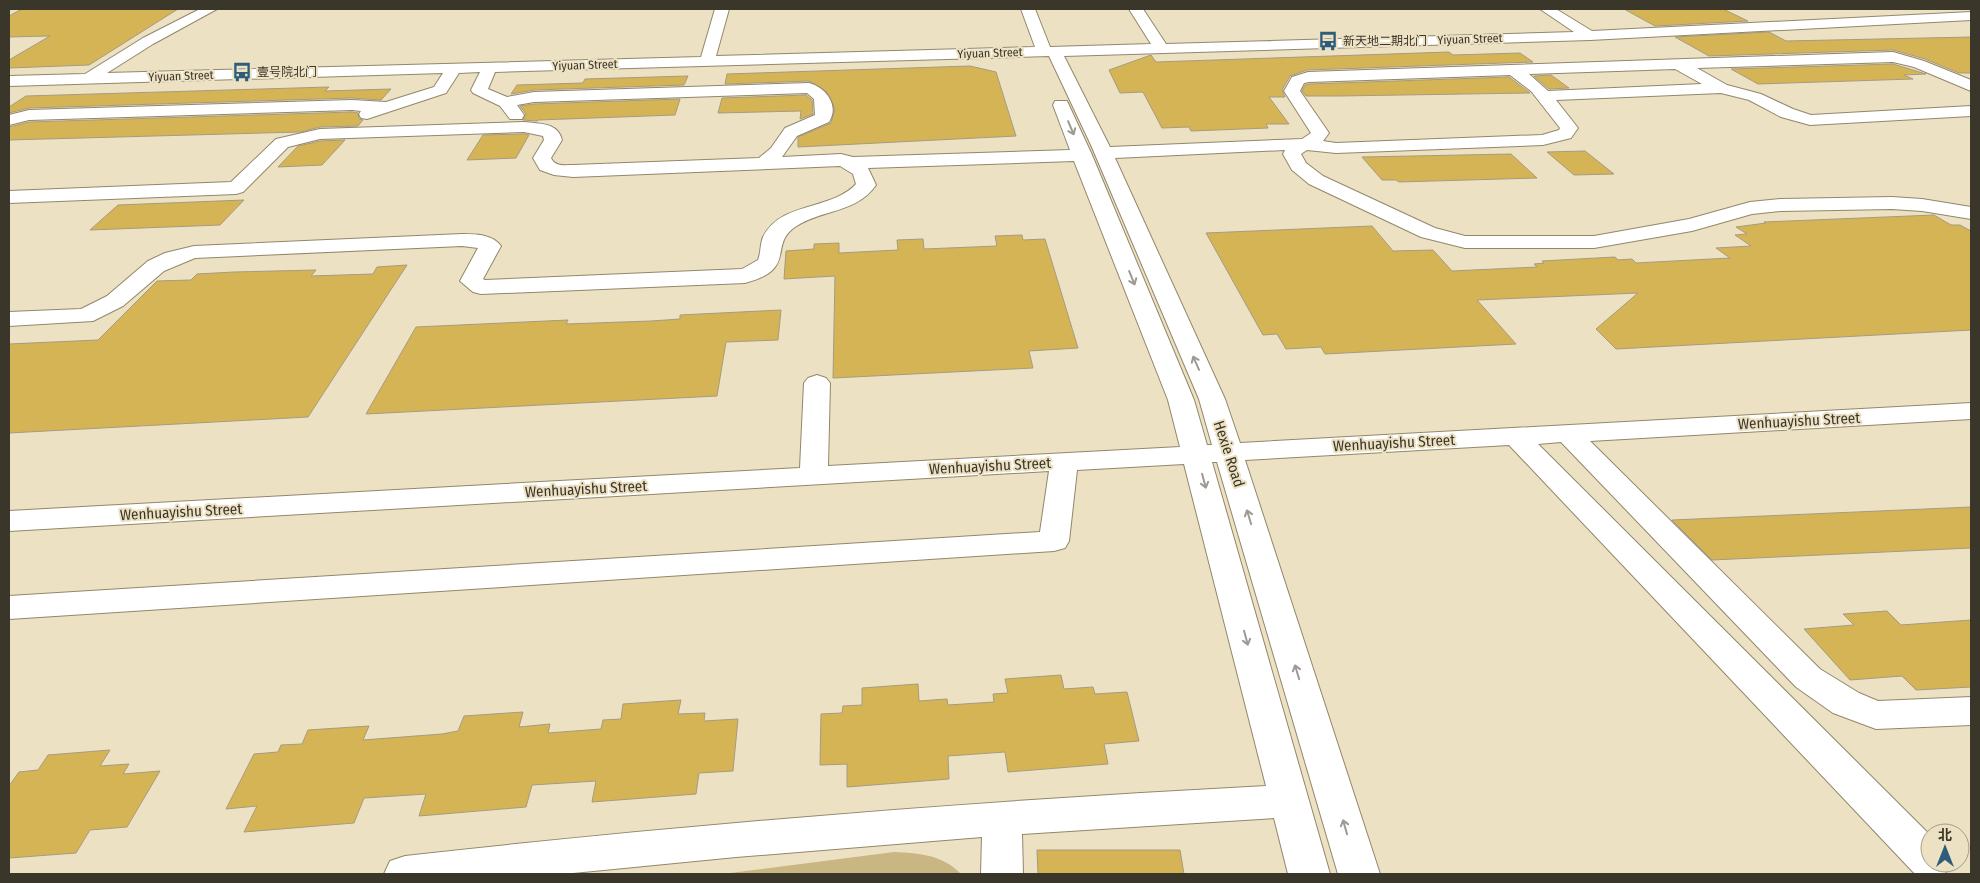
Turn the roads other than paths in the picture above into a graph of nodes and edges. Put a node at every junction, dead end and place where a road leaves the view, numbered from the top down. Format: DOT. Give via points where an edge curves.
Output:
graph roads {
  1 [pos="210,9"];
  2 [pos="722,9"];
  3 [pos="1028,9"];
  4 [pos="1136,9"];
  5 [pos="1547,9"];
  6 [pos="1957,9"];
  7 [pos="1786,11"];
  8 [pos="1971,15"];
  9 [pos="1832,24"];
  10 [pos="1546,37"];
  11 [pos="1591,46"];
  12 [pos="1161,48"];
  13 [pos="1045,51"];
  14 [pos="707,61"];
  15 [pos="1678,64"];
  16 [pos="1629,66"];
  17 [pos="490,67"];
  18 [pos="455,68"];
  19 [pos="1565,68"];
  20 [pos="1514,70"];
  21 [pos="87,79"];
  22 [pos="9,81"];
  23 [pos="1971,86"];
  24 [pos="1721,88"];
  25 [pos="1544,96"];
  26 [pos="506,102"];
  27 [pos="384,107"];
  28 [pos="1971,112"];
  29 [pos="9,120"];
  30 [pos="524,127"];
  31 [pos="320,134"];
  32 [pos="1299,152"];
  33 [pos="1096,161"];
  34 [pos="764,163"];
  35 [pos="858,171"];
  36 [pos="9,197"];
  37 [pos="1971,213"];
  38 [pos="9,319"];
  39 [pos="818,383"];
  40 [pos="1971,411"];
  41 [pos="1568,434"];
  42 [pos="1516,437"];
  43 [pos="1230,453"];
  44 [pos="1197,454"];
  45 [pos="1064,462"];
  46 [pos="814,476"];
  47 [pos="9,522"];
  48 [pos="9,608"];
  49 [pos="1971,711"];
  50 [pos="1290,801"];
  51 [pos="1002,818"];
  52 [pos="1920,853"];
  53 [pos="405,874"];
  54 [pos="1002,874"];
  55 [pos="1309,874"];
  56 [pos="1358,874"];
  1 -- 21 [label="street" via="148,41"];
  2 -- 14 [label="street"];
  3 -- 13 [label="street, Hexie Road"];
  4 -- 12 [label="street"];
  5 -- 11 [label="street"];
  6 -- 8 [label="street"];
  7 -- 9 [label="street"];
  8 -- 9 [label="street"];
  9 -- 11 [label="street"];
  10 -- 11 [label="street, Yiyuan Street" via="1564,37"];
  10 -- 12 [label="street, Yiyuan Street"];
  10 -- 19 [label="street" via="1565,53 1568,60"];
  11 -- 16 [label="street"];
  12 -- 13 [label="street, Yiyuan Street"];
  13 -- 14 [label="street, Yiyuan Street"];
  13 -- 33 [label="street, Hexie Road"];
  14 -- 17 [label="street, Yiyuan Street"];
  15 -- 16 [label="street"];
  15 -- 23 [label="street" via="1893,57"];
  15 -- 24 [label="street"];
  16 -- 19 [label="street"];
  17 -- 18 [label="street, Yiyuan Street"];
  17 -- 26 [label="street" via="479,90"];
  18 -- 21 [label="street, Yiyuan Street"];
  18 -- 27 [label="street" via="440,90"];
  19 -- 20 [label="street"];
  20 -- 25 [label="street"];
  20 -- 32 [label="street" via="1308,76 1298,80 1292,94 1320,133"];
  21 -- 22 [label="street, Yiyuan Street"];
  24 -- 25 [label="street"];
  24 -- 28 [label="street" via="1755,97 1810,120"];
  25 -- 32 [label="street" via="1569,128 1565,134 1554,138"];
  26 -- 30 [label="street"];
  26 -- 34 [label="street" via="534,97 809,88 820,93 823,118 791,132 777,152"];
  27 -- 29 [label="street" via="352,104 39,115"];
  27 -- 31 [label="street"];
  30 -- 31 [label="street"];
  30 -- 34 [label="street" via="547,130 552,135 553,140 542,158 549,169 573,171"];
  31 -- 36 [label="street" via="282,143 236,188"];
  32 -- 33 [label="street"];
  32 -- 37 [label="street" via="1316,180 1407,224 1443,238 1465,242 1594,242 1692,225 1750,208 1781,205 1922,204"];
  33 -- 35 [label="street"];
  43 -- 33 [label="street, Hexie Road, one-way" via="1212,399"];
  33 -- 44 [label="street, Hexie Road, one-way"];
  34 -- 35 [label="street" via="841,160"];
  35 -- 38 [label="street" via="866,185 854,198 784,225 773,237 770,261 745,276 481,287 471,281 490,246 480,241 462,240 194,252 156,266 115,302 85,316"];
  39 -- 46 [label="street"];
  40 -- 41 [label="street, Wenhuayishu Street"];
  41 -- 42 [label="street, Wenhuayishu Street"];
  41 -- 49 [label="street" via="1808,678 1846,703 1876,715"];
  42 -- 43 [label="street, Wenhuayishu Street"];
  42 -- 52 [label="street"];
  43 -- 44 [label="street, Wenhuayishu Street"];
  56 -- 43 [label="street, Hexie Road, one-way"];
  44 -- 45 [label="street, Wenhuayishu Street"];
  44 -- 50 [label="street, Hexie Road, one-way"];
  45 -- 46 [label="street, Wenhuayishu Street"];
  45 -- 48 [label="street" via="1054,541"];
  46 -- 47 [label="street, Wenhuayishu Street"];
  50 -- 51 [label="street"];
  50 -- 55 [label="street, Hexie Road"];
  51 -- 53 [label="street" via="531,859"];
  51 -- 54 [label="street"];
}
